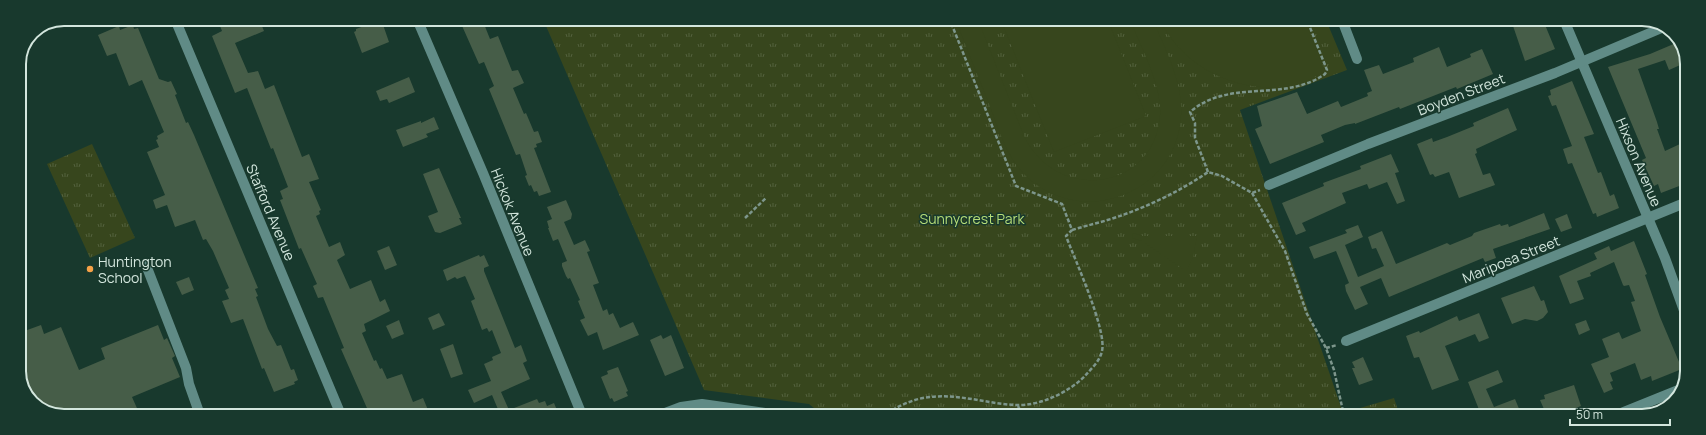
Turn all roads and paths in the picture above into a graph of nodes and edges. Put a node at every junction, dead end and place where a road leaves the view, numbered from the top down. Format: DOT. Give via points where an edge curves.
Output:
graph roads {
  1 [pos="178,26"];
  2 [pos="420,26"];
  3 [pos="952,26"];
  4 [pos="1309,26"];
  5 [pos="1344,26"];
  6 [pos="1567,26"];
  7 [pos="1658,30"];
  8 [pos="1357,59"];
  9 [pos="1582,60"];
  10 [pos="1208,172"];
  11 [pos="1269,185"];
  12 [pos="1252,194"];
  13 [pos="766,198"];
  14 [pos="1680,205"];
  15 [pos="745,218"];
  16 [pos="1648,218"];
  17 [pos="1072,230"];
  18 [pos="146,265"];
  19 [pos="1680,301"];
  20 [pos="1346,341"];
  21 [pos="1674,391"];
  22 [pos="1018,406"];
  23 [pos="198,409"];
  24 [pos="338,409"];
  25 [pos="580,409"];
  26 [pos="676,409"];
  27 [pos="745,409"];
  28 [pos="893,409"];
  29 [pos="1020,409"];
  30 [pos="1342,409"];
  31 [pos="1631,409"];
  1 -- 24 [label="street, Stafford Avenue"];
  2 -- 25 [label="street, Hickok Avenue"];
  3 -- 17 [label="path" via="1016,186 1062,204"];
  4 -- 10 [label="path" via="1327,70 1325,74 1297,87 1218,96 1201,102 1190,112 1195,123 1195,138"];
  5 -- 8 [label="street"];
  6 -- 9 [label="street, Hixson Avenue"];
  7 -- 9 [label="street, Boyden Street"];
  9 -- 11 [label="street, Boyden Street" via="1555,73 1368,144"];
  9 -- 16 [label="street, Hixson Avenue"];
  10 -- 12 [label="path" via="1222,176"];
  10 -- 17 [label="path" via="1189,185 1150,204 1112,219"];
  11 -- 12 [label="path"];
  12 -- 30 [label="path" via="1285,251 1308,314 1326,348"];
  13 -- 15 [label="path"];
  14 -- 16 [label="street, Mariposa Street"];
  16 -- 19 [label="street, Hixson Avenue"];
  16 -- 20 [label="street, Mariposa Street"];
  17 -- 22 [label="path" via="1066,236 1095,311 1102,351 1097,363 1062,394"];
  18 -- 23 [label="street" via="186,368"];
  21 -- 31 [label="street"];
  22 -- 28 [label="path" via="975,398 949,397 930,398"];
  22 -- 29 [label="path"];
  26 -- 27 [label="street" via="702,404"];
}
